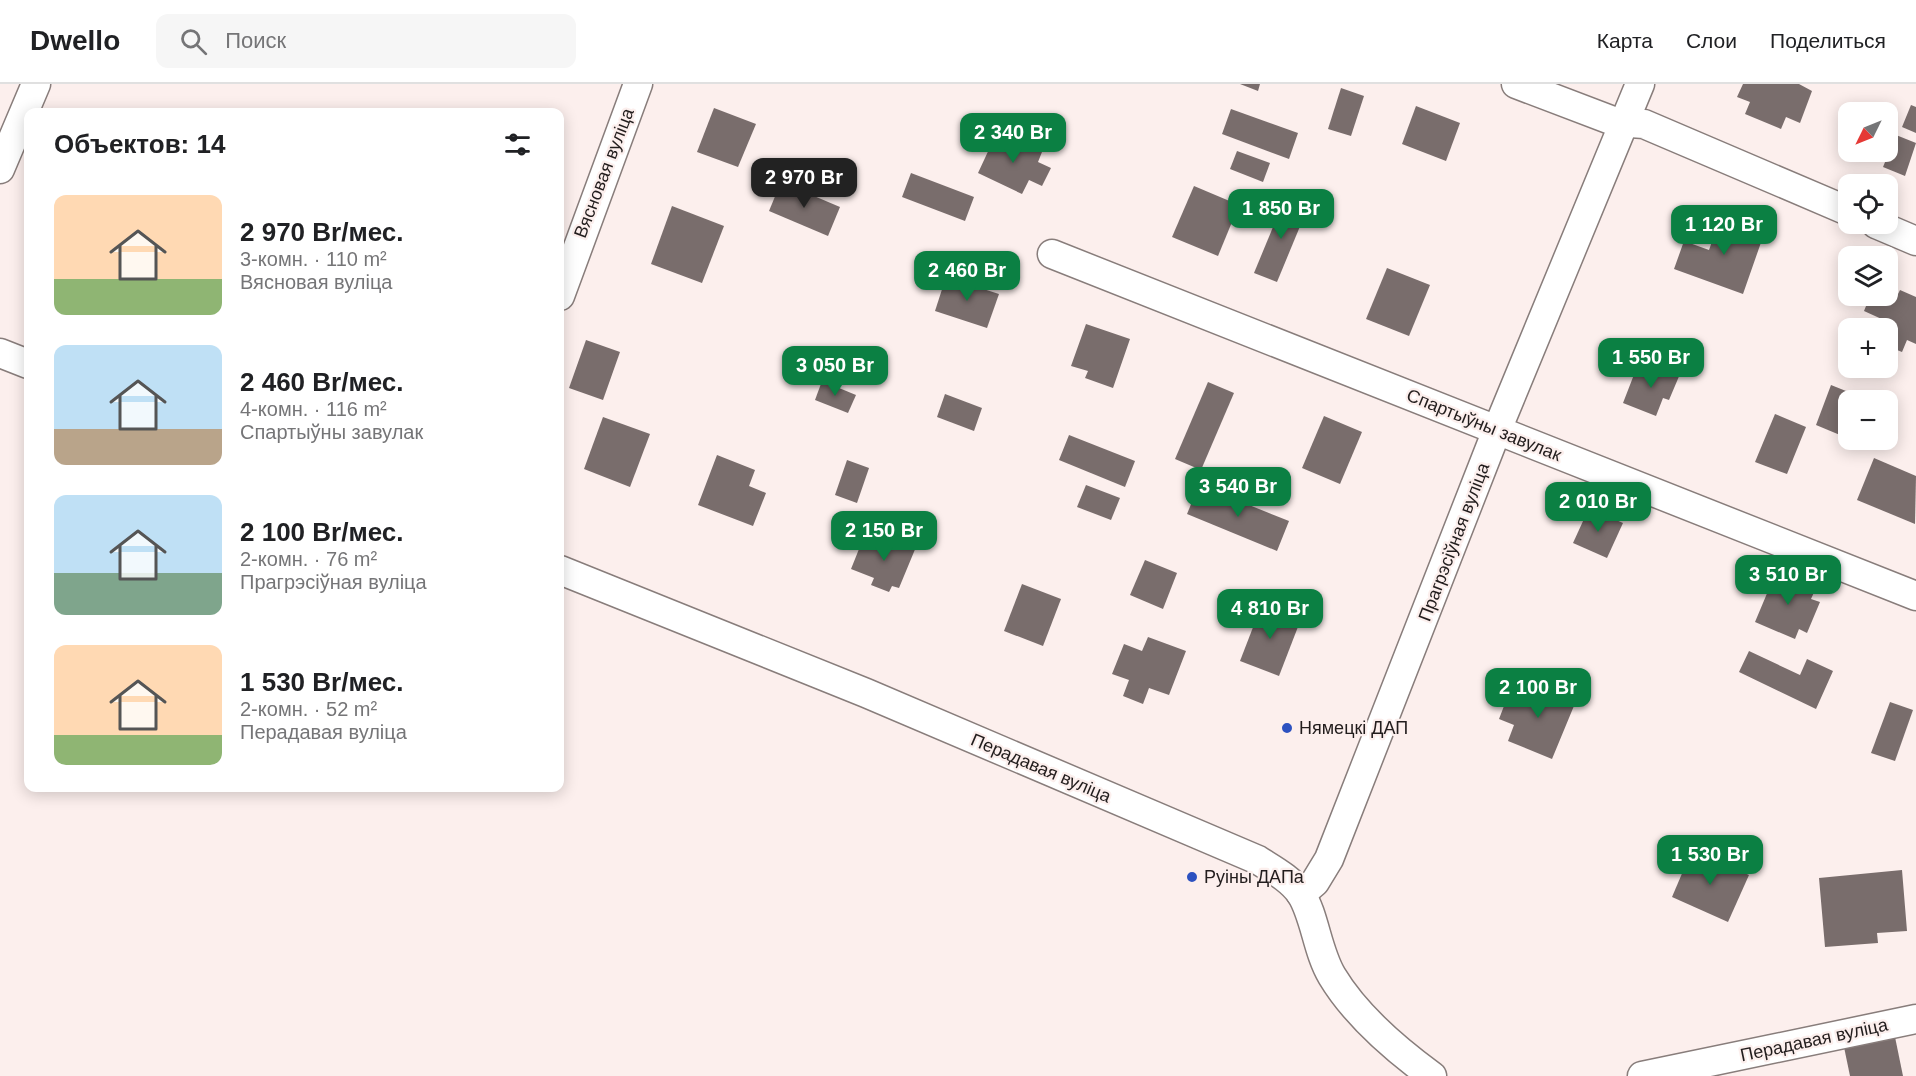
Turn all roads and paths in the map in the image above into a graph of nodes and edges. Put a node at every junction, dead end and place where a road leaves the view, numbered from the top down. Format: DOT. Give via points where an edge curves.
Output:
graph roads {
  1 [pos="36,84"];
  2 [pos="638,84"];
  3 [pos="1516,84"];
  4 [pos="1640,84"];
  5 [pos="26,108"];
  6 [pos="24,112"];
  7 [pos="1625,122"];
  8 [pos="0,169"];
  9 [pos="1838,207"];
  10 [pos="1898,233"];
  11 [pos="1916,241"];
  12 [pos="1052,254"];
  13 [pos="564,285"];
  14 [pos="0,353"];
  15 [pos="24,362"];
  16 [pos="1497,430"];
  17 [pos="564,572"];
  18 [pos="1916,596"];
  19 [pos="1301,894"];
  20 [pos="1916,1019"];
  21 [pos="1432,1076"];
  22 [pos="1642,1076"];
  1 -- 5 [label="street"];
  2 -- 13 [label="street, Вясновая вуліца"];
  3 -- 7 [label="street"];
  4 -- 7 [label="street, Прагрэсіўная вуліца"];
  6 -- 8 [label="street"];
  7 -- 9 [label="street" via="1644,124"];
  7 -- 16 [label="street, Прагрэсіўная вуліца"];
  10 -- 11 [label="street"];
  12 -- 16 [label="street, Спартыўны завулак"];
  14 -- 15 [label="street"];
  16 -- 18 [label="street, Спартыўны завулак"];
  16 -- 19 [label="street, Прагрэсіўная вуліца" via="1329,859 1316,882"];
  17 -- 19 [label="street, Перадавая вуліца" via="866,693 1258,860"];
  19 -- 21 [label="street, Перадавая вуліца" via="1319,948 1353,1005 1395,1047"];
  20 -- 22 [label="street, Перадавая вуліца"];
}
